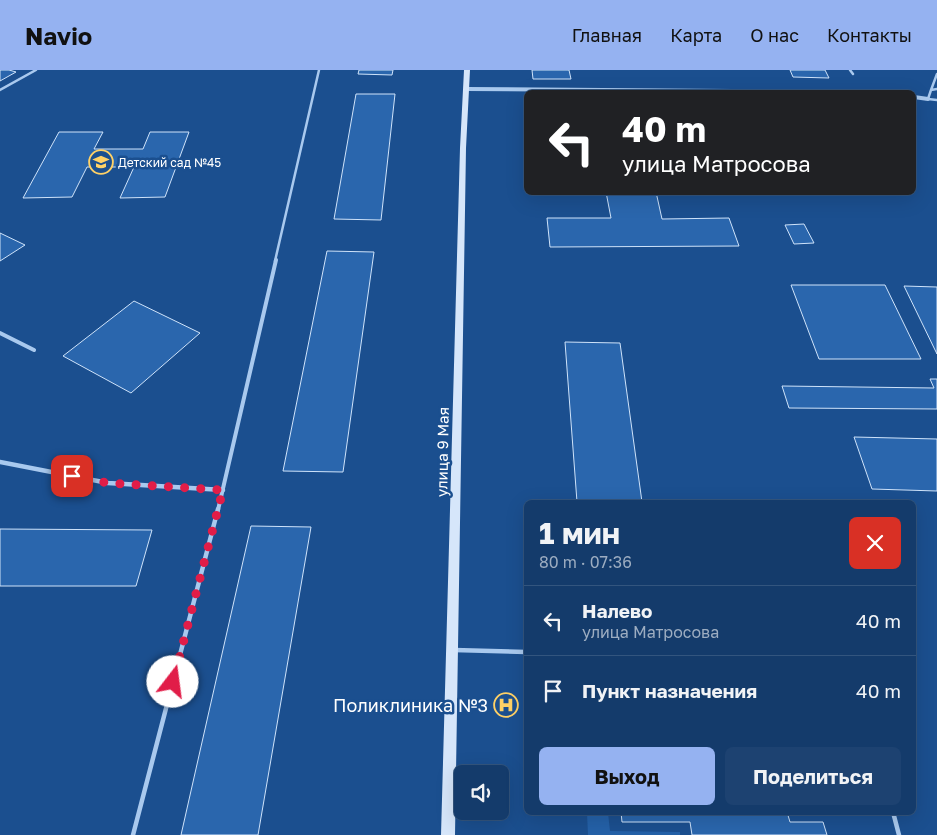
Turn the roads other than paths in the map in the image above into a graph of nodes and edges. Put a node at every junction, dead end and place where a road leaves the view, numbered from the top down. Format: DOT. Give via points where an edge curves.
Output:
graph roads {
  1 [pos="36,70"];
  2 [pos="319,70"];
  3 [pos="467,70"];
  4 [pos="850,70"];
  5 [pos="853,74"];
  6 [pos="937,74"];
  7 [pos="466,89"];
  8 [pos="937,89"];
  9 [pos="0,90"];
  10 [pos="597,90"];
  11 [pos="931,90"];
  12 [pos="916,97"];
  13 [pos="928,98"];
  14 [pos="937,100"];
  15 [pos="0,333"];
  16 [pos="34,350"];
  17 [pos="0,462"];
  18 [pos="223,490"];
  19 [pos="452,650"];
  20 [pos="524,652"];
  21 [pos="894,815"];
  22 [pos="133,835"];
  23 [pos="448,835"];
  24 [pos="899,835"];
  1 -- 9 [label="lane"];
  2 -- 18 [label="lane"];
  3 -- 7 [label="main road, улица 9 Мая"];
  4 -- 5 [label="lane"];
  6 -- 11 [label="lane"];
  7 -- 10 [label="street"];
  7 -- 19 [label="main road, улица 9 Мая"];
  8 -- 11 [label="lane"];
  11 -- 13 [label="lane"];
  12 -- 13 [label="street"];
  13 -- 14 [label="lane"];
  15 -- 16 [label="lane"];
  17 -- 18 [label="street" via="108,483"];
  18 -- 22 [label="lane"];
  19 -- 20 [label="lane"];
  19 -- 23 [label="main road, улица 9 Мая"];
  21 -- 24 [label="lane"];
}
